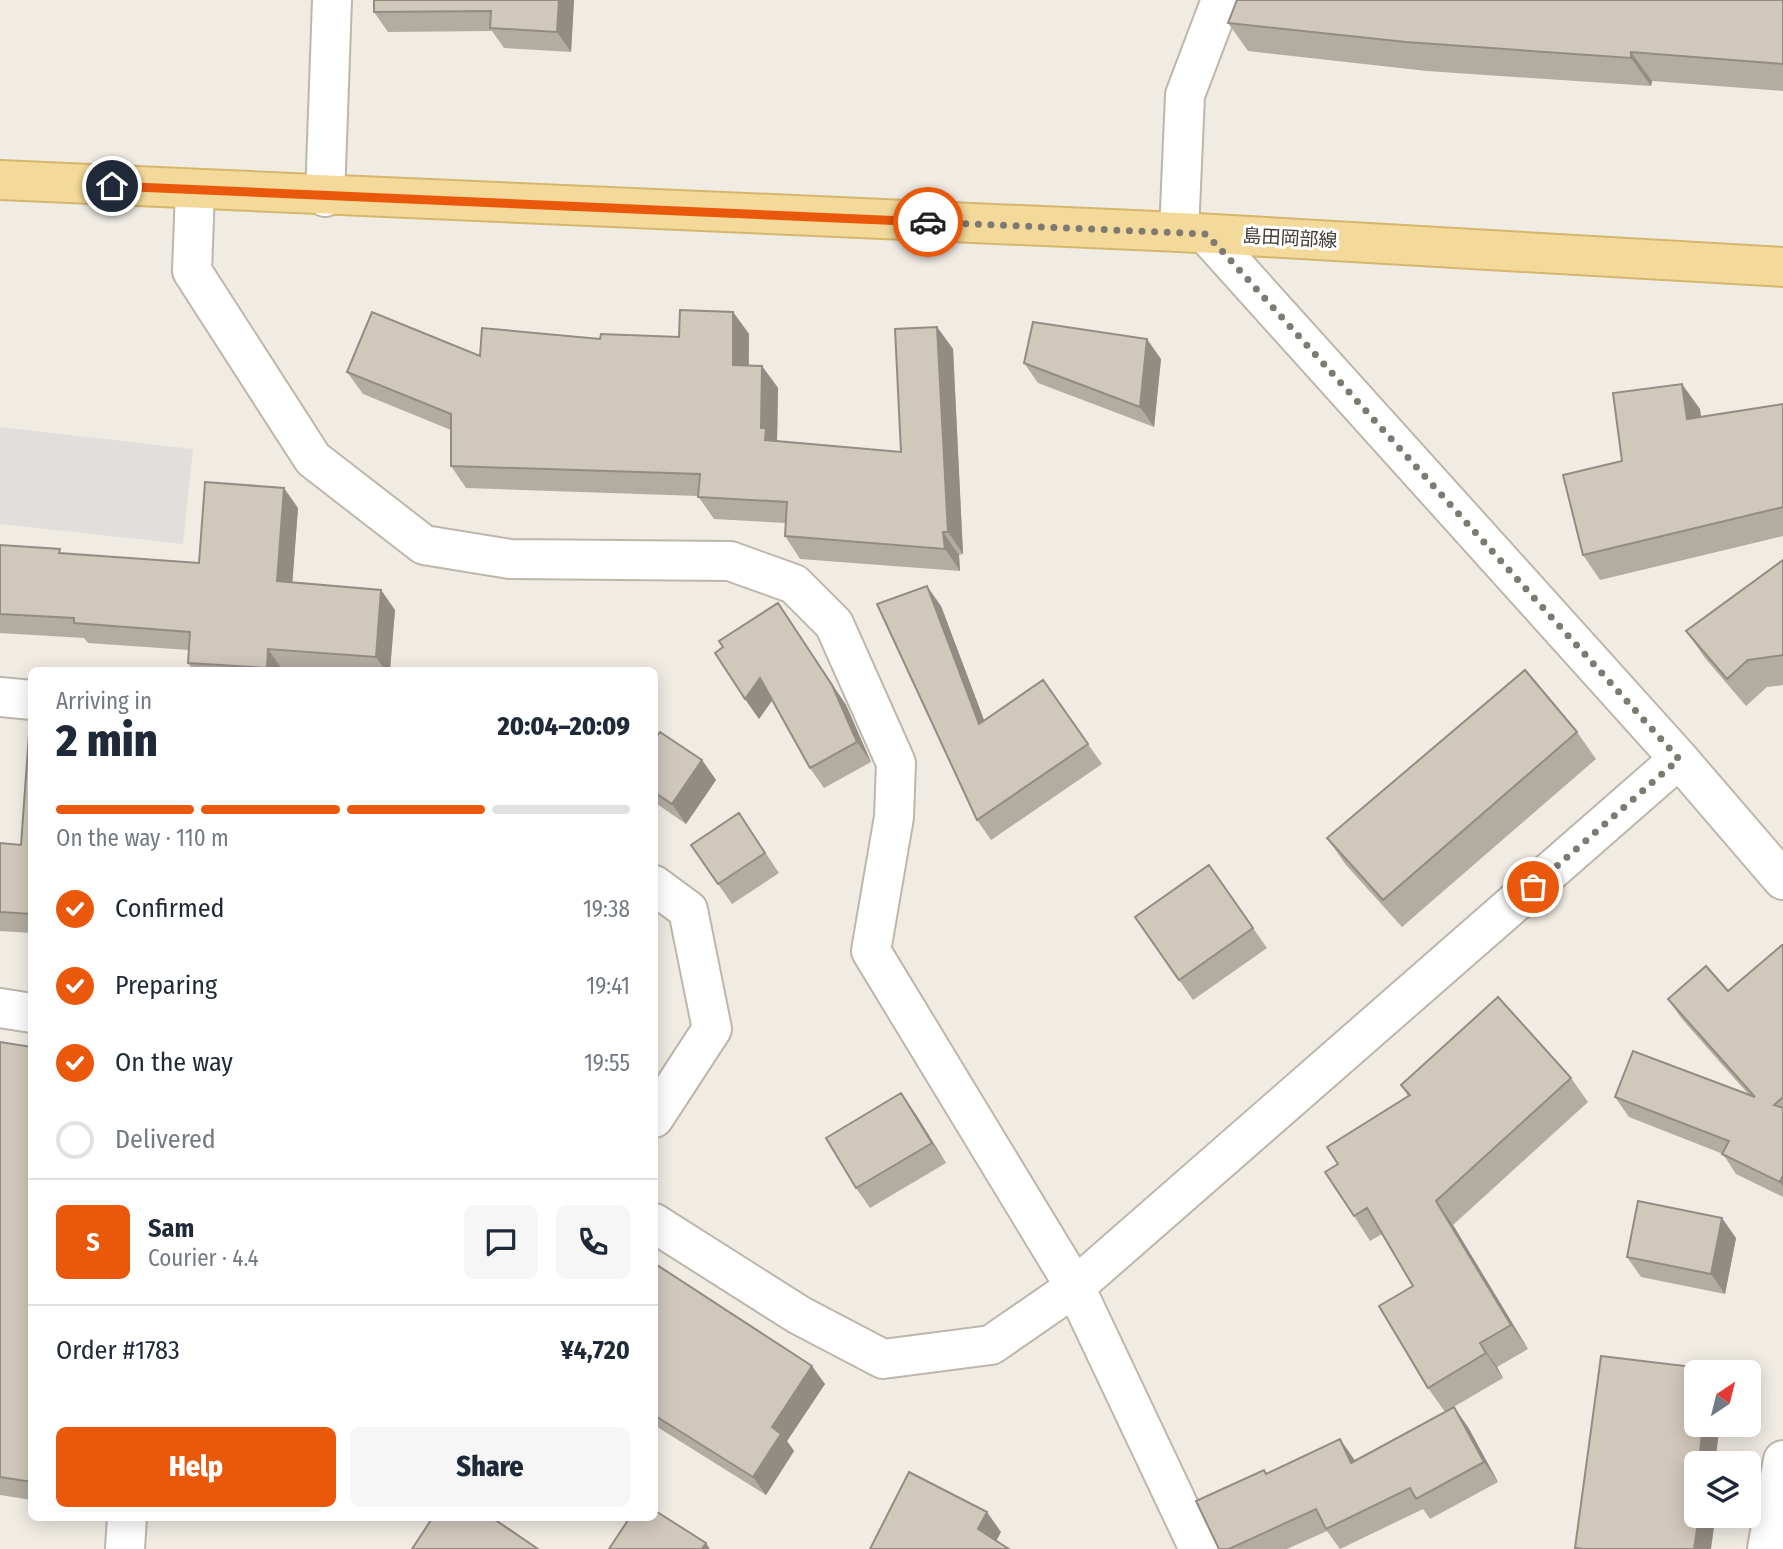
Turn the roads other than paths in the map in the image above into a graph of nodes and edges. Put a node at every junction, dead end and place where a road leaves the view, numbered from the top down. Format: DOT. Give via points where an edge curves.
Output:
graph roads {
  1 [pos="332,0"];
  2 [pos="1221,0"];
  3 [pos="0,180"];
  4 [pos="195,191"];
  5 [pos="325,197"];
  6 [pos="1193,233"];
  7 [pos="1783,267"];
  8 [pos="0,697"];
  9 [pos="28,700"];
  10 [pos="1679,759"];
  11 [pos="1783,880"];
  12 [pos="658,888"];
  13 [pos="0,1009"];
  14 [pos="28,1012"];
  15 [pos="658,1112"];
  16 [pos="658,1226"];
  17 [pos="1075,1287"];
  18 [pos="1783,1460"];
  19 [pos="127,1521"];
  20 [pos="125,1549"];
  21 [pos="1199,1549"];
  22 [pos="1767,1549"];
  1 -- 5 [label="street"];
  2 -- 6 [label="street" via="1185,95"];
  3 -- 4 [label="main road, 島田岡部線"];
  4 -- 5 [label="main road, 島田岡部線"];
  4 -- 17 [label="street" via="192,271 313,458 424,545 510,559 730,561 794,584 834,624 896,763 894,817 871,950"];
  5 -- 6 [label="main road, 島田岡部線"];
  6 -- 7 [label="main road, 島田岡部線"];
  6 -- 10 [label="street"];
  8 -- 9 [label="street"];
  10 -- 11 [label="street"];
  10 -- 17 [label="street"];
  12 -- 15 [label="street" via="688,910 712,1029"];
  13 -- 14 [label="street"];
  16 -- 17 [label="street" via="799,1315 883,1359 991,1345"];
  17 -- 21 [label="street"];
  18 -- 22 [label="street"];
  19 -- 20 [label="street"];
}
